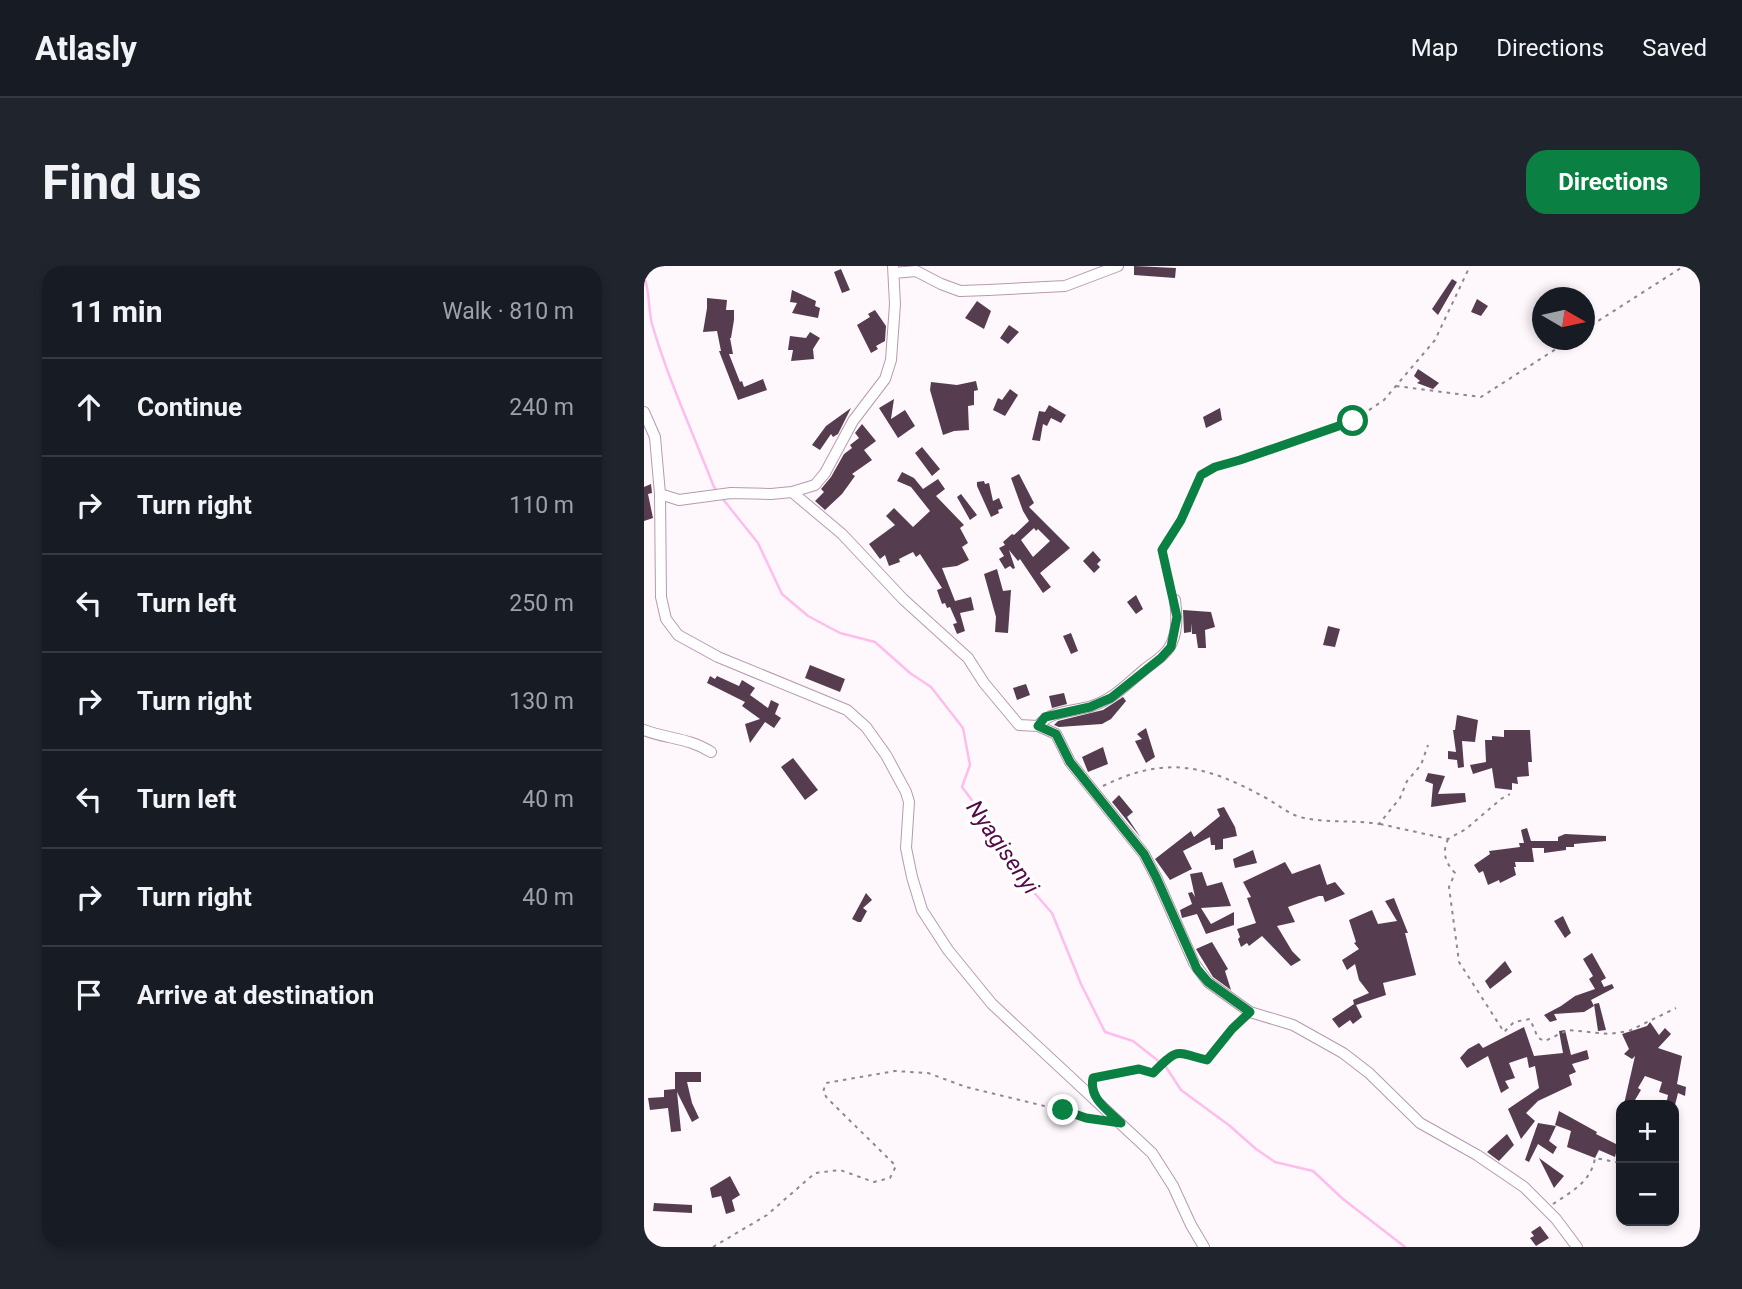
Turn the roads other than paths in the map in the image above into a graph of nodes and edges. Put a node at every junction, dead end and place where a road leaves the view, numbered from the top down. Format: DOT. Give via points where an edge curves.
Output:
graph roads {
  1 [pos="1118,266"];
  2 [pos="893,269"];
  3 [pos="644,412"];
  4 [pos="792,492"];
  5 [pos="660,494"];
  6 [pos="1175,600"];
  7 [pos="1038,726"];
  8 [pos="644,730"];
  9 [pos="712,752"];
  10 [pos="1204,1247"];
  11 [pos="1577,1247"];
  1 -- 2 [label="street" via="1065,286 960,291 916,271"];
  2 -- 4 [label="street" via="895,304 885,379 853,421 825,473 815,485"];
  3 -- 5 [label="street" via="655,437"];
  4 -- 5 [label="street" via="679,500"];
  4 -- 7 [label="street" via="842,534 903,599 968,657 1019,725"];
  5 -- 10 [label="street" via="661,597 666,619 678,635 718,657 847,710 866,727 906,792 906,848 922,910 992,1004 1152,1153"];
  6 -- 7 [label="street" via="1175,633 1161,658 1111,698 1045,717"];
  7 -- 11 [label="street" via="1056,734 1070,762 1144,854 1197,969 1208,982 1250,1012 1293,1026 1343,1053 1420,1123 1503,1171 1546,1208"];
  8 -- 9 [label="street" via="700,744"];
}
